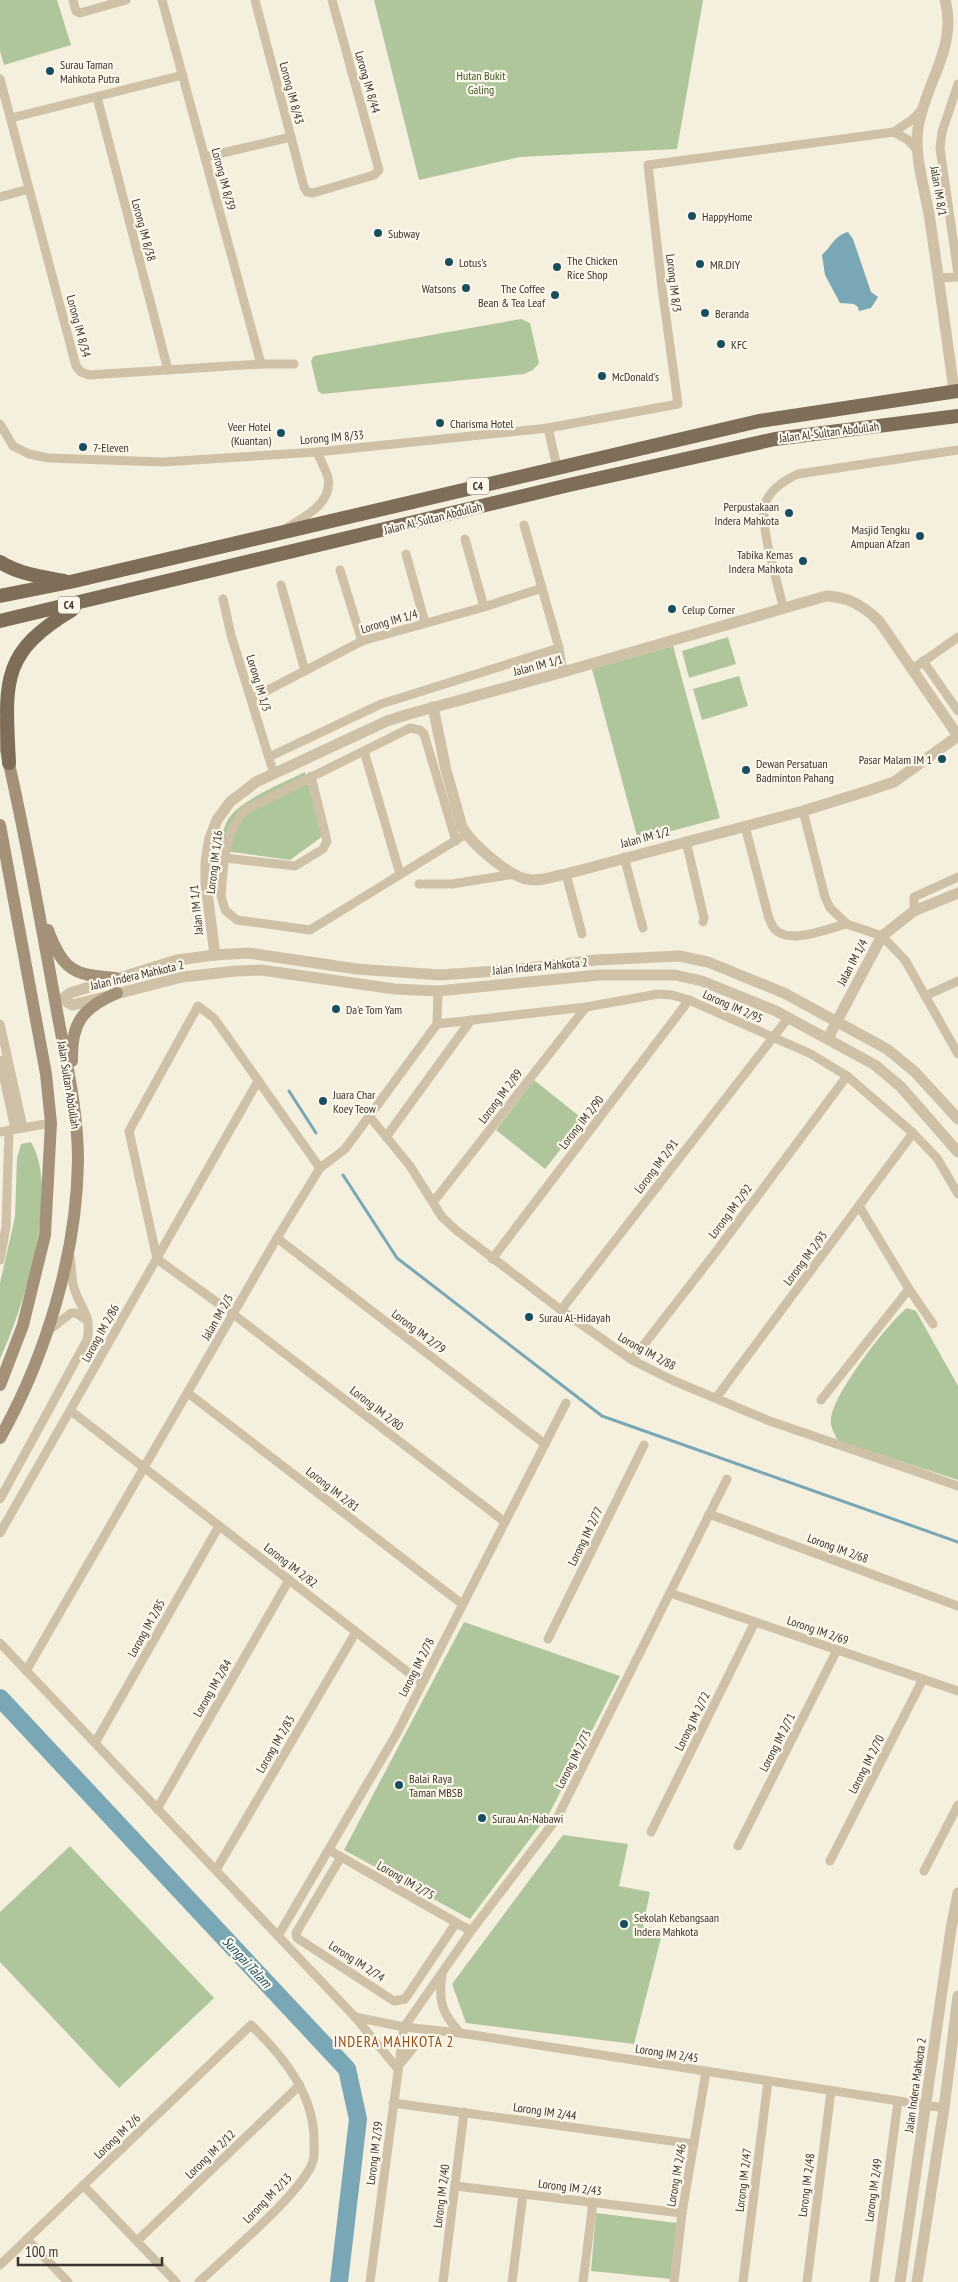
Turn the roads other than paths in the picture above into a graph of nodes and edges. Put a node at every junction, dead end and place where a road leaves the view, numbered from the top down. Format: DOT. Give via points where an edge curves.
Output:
graph roads {
  1 [pos="73,0"];
  2 [pos="126,0"];
  3 [pos="162,0"];
  4 [pos="255,0"];
  5 [pos="332,0"];
  6 [pos="945,0"];
  7 [pos="182,75"];
  8 [pos="0,78"];
  9 [pos="958,84"];
  10 [pos="96,96"];
  11 [pos="926,102"];
  12 [pos="954,104"];
  13 [pos="10,118"];
  14 [pos="894,132"];
  15 [pos="291,137"];
  16 [pos="918,151"];
  17 [pos="205,157"];
  18 [pos="29,189"];
  19 [pos="307,192"];
  20 [pos="0,197"];
  21 [pos="958,275"];
  22 [pos="938,278"];
  23 [pos="261,364"];
  24 [pos="294,364"];
  25 [pos="168,370"];
  26 [pos="956,391"];
  27 [pos="678,404"];
  28 [pos="957,416"];
  29 [pos="0,424"];
  30 [pos="548,428"];
  31 [pos="958,450"];
  32 [pos="317,452"];
  33 [pos="556,467"];
  34 [pos="524,525"];
  35 [pos="279,533"];
  36 [pos="465,540"];
  37 [pos="406,554"];
  38 [pos="0,562"];
  39 [pos="340,570"];
  40 [pos="70,582"];
  41 [pos="281,585"];
  42 [pos="542,588"];
  43 [pos="137,590"];
  44 [pos="0,596"];
  45 [pos="223,599"];
  46 [pos="484,607"];
  47 [pos="783,607"];
  48 [pos="0,621"];
  49 [pos="425,623"];
  50 [pos="958,637"];
  51 [pos="362,641"];
  52 [pos="559,648"];
  53 [pos="923,661"];
  54 [pos="913,669"];
  55 [pos="305,671"];
  56 [pos="563,672"];
  57 [pos="251,699"];
  58 [pos="433,707"];
  59 [pos="958,712"];
  60 [pos="947,720"];
  61 [pos="0,724"];
  62 [pos="958,736"];
  63 [pos="364,751"];
  64 [pos="269,757"];
  65 [pos="9,763"];
  66 [pos="274,774"];
  67 [pos="311,776"];
  68 [pos="804,811"];
  69 [pos="0,825"];
  70 [pos="745,826"];
  71 [pos="466,834"];
  72 [pos="456,841"];
  73 [pos="686,841"];
  74 [pos="2,843"];
  75 [pos="624,857"];
  76 [pos="225,858"];
  77 [pos="400,874"];
  78 [pos="515,874"];
  79 [pos="566,874"];
  80 [pos="958,877"];
  81 [pos="33,880"];
  82 [pos="419,884"];
  83 [pos="958,892"];
  84 [pos="914,911"];
  85 [pos="703,922"];
  86 [pos="847,924"];
  87 [pos="643,928"];
  88 [pos="582,934"];
  89 [pos="882,936"];
  90 [pos="215,955"];
  91 [pos="116,978"];
  92 [pos="958,981"];
  93 [pos="438,990"];
  94 [pos="117,993"];
  95 [pos="925,996"];
  96 [pos="689,1000"];
  97 [pos="586,1007"];
  98 [pos="789,1018"];
  99 [pos="471,1020"];
  100 [pos="837,1020"];
  101 [pos="437,1024"];
  102 [pos="1,1029"];
  103 [pos="772,1037"];
  104 [pos="828,1038"];
  105 [pos="957,1052"];
  106 [pos="0,1060"];
  107 [pos="847,1076"];
  108 [pos="258,1082"];
  109 [pos="75,1114"];
  110 [pos="370,1117"];
  111 [pos="958,1119"];
  112 [pos="51,1124"];
  113 [pos="12,1130"];
  114 [pos="914,1133"];
  115 [pos="386,1137"];
  116 [pos="958,1152"];
  117 [pos="320,1168"];
  118 [pos="958,1194"];
  119 [pos="434,1201"];
  120 [pos="859,1206"];
  121 [pos="3,1227"];
  122 [pos="277,1238"];
  123 [pos="68,1249"];
  124 [pos="157,1259"];
  125 [pos="492,1259"];
  126 [pos="0,1260"];
  127 [pos="909,1289"];
  128 [pos="561,1310"];
  129 [pos="233,1314"];
  130 [pos="88,1321"];
  131 [pos="933,1324"];
  132 [pos="48,1331"];
  133 [pos="632,1360"];
  134 [pos="0,1385"];
  135 [pos="188,1393"];
  136 [pos="716,1398"];
  137 [pos="821,1400"];
  138 [pos="566,1403"];
  139 [pos="71,1411"];
  140 [pos="0,1438"];
  141 [pos="545,1444"];
  142 [pos="644,1445"];
  143 [pos="144,1467"];
  144 [pos="726,1479"];
  145 [pos="958,1486"];
  146 [pos="0,1499"];
  147 [pos="709,1514"];
  148 [pos="505,1522"];
  149 [pos="219,1526"];
  150 [pos="0,1532"];
  151 [pos="289,1580"];
  152 [pos="670,1592"];
  153 [pos="462,1604"];
  154 [pos="958,1606"];
  155 [pos="755,1622"];
  156 [pos="356,1632"];
  157 [pos="548,1639"];
  158 [pos="0,1643"];
  159 [pos="837,1650"];
  160 [pos="26,1671"];
  161 [pos="923,1679"];
  162 [pos="422,1683"];
  163 [pos="958,1691"];
  164 [pos="96,1743"];
  165 [pos="958,1805"];
  166 [pos="157,1809"];
  167 [pos="650,1832"];
  168 [pos="738,1846"];
  169 [pos="329,1850"];
  170 [pos="341,1857"];
  171 [pos="830,1860"];
  172 [pos="216,1870"];
  173 [pos="924,1871"];
  174 [pos="958,1893"];
  175 [pos="456,1922"];
  176 [pos="472,1931"];
  177 [pos="278,1936"];
  178 [pos="443,1972"];
  179 [pos="958,1996"];
  180 [pos="355,2017"];
  181 [pos="251,2025"];
  182 [pos="404,2027"];
  183 [pos="440,2032"];
  184 [pos="460,2033"];
  185 [pos="397,2068"];
  186 [pos="706,2072"];
  187 [pos="768,2081"];
  188 [pos="300,2085"];
  189 [pos="831,2091"];
  190 [pos="898,2101"];
  191 [pos="393,2103"];
  192 [pos="926,2106"];
  193 [pos="944,2108"];
  194 [pos="464,2112"];
  195 [pos="694,2144"];
  196 [pos="83,2185"];
  197 [pos="454,2186"];
  198 [pos="523,2194"];
  199 [pos="593,2202"];
  200 [pos="682,2213"];
  201 [pos="27,2239"];
  202 [pos="137,2241"];
  203 [pos="0,2265"];
  204 [pos="68,2282"];
  205 [pos="176,2282"];
  206 [pos="199,2282"];
  207 [pos="370,2282"];
  208 [pos="443,2282"];
  209 [pos="512,2282"];
  210 [pos="583,2282"];
  211 [pos="674,2282"];
  212 [pos="743,2282"];
  213 [pos="807,2282"];
  214 [pos="874,2282"];
  215 [pos="900,2282"];
  216 [pos="917,2282"];
  1 -- 2 [label="street" via="76,11 80,13"];
  3 -- 7 [label="street, Lorong IM 8/39"];
  4 -- 15 [label="street, Lorong IM 8/43"];
  5 -- 19 [label="street, Lorong IM 8/44" via="379,170 374,175"];
  6 -- 11 [label="street, Jalan IM 8/1" via="950,27"];
  7 -- 10 [label="street"];
  7 -- 17 [label="street, Lorong IM 8/39"];
  8 -- 13 [label="street, Lorong IM 8/34"];
  9 -- 12 [label="street"];
  10 -- 13 [label="street"];
  10 -- 25 [label="street, Lorong IM 8/38"];
  11 -- 14 [label="street" via="913,119"];
  11 -- 16 [label="street, Jalan IM 8/1" via="918,128"];
  12 -- 21 [label="street" via="942,132 940,148"];
  13 -- 18 [label="street, Lorong IM 8/34"];
  14 -- 16 [label="street"];
  14 -- 27 [label="street, Lorong IM 8/3" via="648,166"];
  15 -- 17 [label="street"];
  15 -- 19 [label="street, Lorong IM 8/43"];
  16 -- 22 [label="street, Jalan IM 8/1"];
  17 -- 23 [label="street, Lorong IM 8/39"];
  18 -- 20 [label="street"];
  18 -- 25 [label="street, Lorong IM 8/34" via="76,366 89,375"];
  21 -- 22 [label="street"];
  22 -- 26 [label="street, Jalan IM 8/1"];
  23 -- 24 [label="street, Lorong IM 8/34"];
  23 -- 25 [label="street, Lorong IM 8/34"];
  26 -- 33 [label="main road, Jalan Al-Sultan Abdullah / C4" via="759,421"];
  27 -- 30 [label="street, Lorong IM 8/33"];
  28 -- 43 [label="main road, Jalan Al-Sultan Abdullah / C4" via="774,439 569,485"];
  29 -- 32 [label="street, Lorong IM 8/33" via="13,446 48,458 163,462"];
  30 -- 32 [label="street, Lorong IM 8/33"];
  30 -- 33 [label="street"];
  31 -- 47 [label="street" via="803,473 784,480 769,496 763,514"];
  32 -- 35 [label="street" via="329,483 324,497 311,513"];
  33 -- 35 [label="main road, Jalan Al-Sultan Abdullah / C4"];
  34 -- 42 [label="street"];
  35 -- 40 [label="main road, Jalan Al-Sultan Abdullah / C4"];
  36 -- 46 [label="street"];
  37 -- 49 [label="street"];
  38 -- 40 [label="main road" via="9,568"];
  39 -- 51 [label="street"];
  40 -- 44 [label="main road, Jalan Al-Sultan Abdullah / C4"];
  41 -- 55 [label="street"];
  42 -- 46 [label="street, Lorong IM 1/4"];
  42 -- 52 [label="street"];
  43 -- 48 [label="main road, Jalan Al-Sultan Abdullah / C4"];
  43 -- 65 [label="main road" via="72,610 51,621 26,640 14,656 5,685"];
  45 -- 57 [label="street, Lorong IM 1/3"];
  46 -- 49 [label="street, Lorong IM 1/4"];
  47 -- 54 [label="street, Jalan IM 1/1" via="826,596 852,600 864,606 879,621"];
  47 -- 56 [label="street, Jalan IM 1/1"];
  49 -- 51 [label="street, Lorong IM 1/4"];
  50 -- 53 [label="street"];
  51 -- 55 [label="street, Lorong IM 1/4"];
  52 -- 56 [label="street"];
  52 -- 64 [label="street, Jalan IM 1/1" via="381,704"];
  53 -- 54 [label="street"];
  53 -- 59 [label="street"];
  54 -- 60 [label="street, Jalan IM 1/1"];
  55 -- 57 [label="street, Lorong IM 1/4"];
  56 -- 58 [label="street, Jalan IM 1/1"];
  57 -- 64 [label="street, Lorong IM 1/3"];
  58 -- 66 [label="street, Jalan IM 1/1" via="387,721"];
  58 -- 71 [label="street, Jalan IM 1/2" via="446,770"];
  59 -- 60 [label="street"];
  60 -- 62 [label="street, Jalan IM 1/1"];
  61 -- 65 [label="main road, Jalan Sultan Abdullah"];
  62 -- 68 [label="street, Jalan IM 1/2" via="894,782"];
  63 -- 67 [label="street, Lorong IM 1/16"];
  63 -- 72 [label="street, Lorong IM 1/16" via="410,728 420,730 424,734"];
  63 -- 77 [label="street"];
  64 -- 66 [label="street, Lorong IM 1/3"];
  65 -- 81 [label="main road, Jalan Sultan Abdullah"];
  66 -- 90 [label="street, Jalan IM 1/1" via="256,782 230,802 217,820 210,838 206,885"];
  67 -- 76 [label="street, Lorong IM 1/16" via="245,810 232,826"];
  67 -- 76 [label="street" via="327,841 323,849 294,866"];
  68 -- 70 [label="street, Jalan IM 1/2"];
  68 -- 86 [label="street" via="825,897 830,908"];
  69 -- 74 [label="main road, Jalan Sultan Abdullah"];
  70 -- 73 [label="street, Jalan IM 1/2"];
  70 -- 86 [label="street" via="768,915 778,932 801,935"];
  71 -- 72 [label="street, Lorong IM 1/16"];
  71 -- 78 [label="street, Jalan IM 1/2"];
  72 -- 77 [label="street, Lorong IM 1/16"];
  73 -- 75 [label="street, Jalan IM 1/2"];
  73 -- 85 [label="street"];
  74 -- 112 [label="main road, Jalan Sultan Abdullah" via="46,1074"];
  75 -- 79 [label="street, Jalan IM 1/2"];
  75 -- 87 [label="street"];
  76 -- 77 [label="street, Lorong IM 1/16" via="221,896 222,904 231,916 244,923 304,930 315,927"];
  78 -- 79 [label="street, Jalan IM 1/2" via="534,880"];
  78 -- 82 [label="street" via="452,884"];
  79 -- 88 [label="street"];
  80 -- 84 [label="street, Jalan IM 1/4" via="914,897"];
  81 -- 91 [label="main road" via="42,917 66,964 75,972 89,976"];
  81 -- 109 [label="main road, Jalan Sultan Abdullah"];
  83 -- 84 [label="street, Jalan IM 1/4"];
  84 -- 89 [label="street, Jalan IM 1/4"];
  86 -- 89 [label="street"];
  89 -- 95 [label="street" via="905,960"];
  89 -- 100 [label="street, Jalan IM 1/4"];
  90 -- 91 [label="street, Jalan Indera Mahkota 2" via="177,960"];
  90 -- 100 [label="street, Jalan Indera Mahkota 2" via="248,953 357,969 440,975 596,960 679,956 708,962 769,986"];
  91 -- 94 [label="street, Jalan Indera Mahkota 2" via="66,997 67,1002 73,1005"];
  92 -- 95 [label="street"];
  93 -- 94 [label="street, Jalan Indera Mahkota 2" via="396,989 261,970 182,977"];
  93 -- 98 [label="street, Jalan Indera Mahkota 2" via="599,975 675,975 702,981"];
  93 -- 101 [label="street"];
  94 -- 109 [label="main road" via="86,1011 75,1027 72,1046"];
  95 -- 105 [label="street"];
  96 -- 97 [label="street, Lorong IM 2/95" via="658,994"];
  96 -- 103 [label="street, Lorong IM 2/95"];
  96 -- 125 [label="street, Lorong IM 2/90"];
  97 -- 99 [label="street, Lorong IM 2/95"];
  97 -- 119 [label="street, Lorong IM 2/89"];
  98 -- 103 [label="street, Lorong IM 2/91"];
  98 -- 104 [label="street, Jalan Indera Mahkota 2"];
  99 -- 101 [label="street, Lorong IM 2/95"];
  99 -- 115 [label="street"];
  100 -- 104 [label="street, Jalan IM 1/4"];
  100 -- 111 [label="street, Jalan Indera Mahkota 2" via="887,1049 914,1072"];
  101 -- 110 [label="street, Jalan IM 2/3"];
  102 -- 113 [label="street"];
  103 -- 107 [label="street, Lorong IM 2/95" via="811,1054"];
  103 -- 128 [label="street, Lorong IM 2/91"];
  104 -- 116 [label="street, Jalan Indera Mahkota 2" via="875,1065 901,1087"];
  106 -- 113 [label="street"];
  107 -- 114 [label="street, Lorong IM 2/95"];
  107 -- 133 [label="street, Lorong IM 2/92"];
  108 -- 117 [label="street"];
  108 -- 124 [label="street, Lorong IM 2/86"];
  108 -- 124 [label="street" via="231,1041 198,1006 129,1131"];
  109 -- 123 [label="main road, Jalan Sultan Abdullah" via="78,1160"];
  110 -- 115 [label="street, Lorong IM 2/88"];
  110 -- 117 [label="street, Jalan IM 2/3" via="345,1149"];
  112 -- 113 [label="street"];
  112 -- 134 [label="main road, Jalan Sultan Abdullah" via="45,1236 23,1325"];
  113 -- 121 [label="street"];
  114 -- 118 [label="street, Lorong IM 2/95" via="937,1158"];
  114 -- 120 [label="street, Lorong IM 2/93"];
  115 -- 119 [label="street, Lorong IM 2/88"];
  117 -- 122 [label="street, Jalan IM 2/3"];
  119 -- 125 [label="street, Lorong IM 2/88" via="442,1217"];
  120 -- 127 [label="street"];
  120 -- 136 [label="street, Lorong IM 2/93"];
  121 -- 126 [label="street"];
  122 -- 129 [label="street, Jalan IM 2/3"];
  122 -- 141 [label="street, Lorong IM 2/79"];
  123 -- 130 [label="street" via="74,1286"];
  123 -- 132 [label="main road, Jalan Sultan Abdullah"];
  124 -- 129 [label="street, Lorong IM 2/80"];
  124 -- 139 [label="street, Lorong IM 2/86"];
  125 -- 128 [label="street, Lorong IM 2/88"];
  127 -- 131 [label="street"];
  127 -- 137 [label="street"];
  128 -- 133 [label="street, Lorong IM 2/88"];
  129 -- 135 [label="street, Jalan IM 2/3"];
  129 -- 148 [label="street, Lorong IM 2/80"];
  130 -- 132 [label="street" via="71,1313"];
  130 -- 146 [label="street" via="87,1340"];
  132 -- 140 [label="main road, Jalan Sultan Abdullah"];
  133 -- 136 [label="street, Lorong IM 2/88"];
  135 -- 143 [label="street, Jalan IM 2/3"];
  135 -- 153 [label="street, Lorong IM 2/81"];
  136 -- 145 [label="street, Lorong IM 2/88" via="768,1420"];
  138 -- 141 [label="street, Lorong IM 2/78"];
  139 -- 143 [label="street, Lorong IM 2/82"];
  139 -- 150 [label="street, Lorong IM 2/86"];
  141 -- 148 [label="street, Lorong IM 2/78"];
  142 -- 157 [label="street, Lorong IM 2/77"];
  143 -- 149 [label="street, Lorong IM 2/82"];
  143 -- 160 [label="street, Jalan IM 2/3"];
  144 -- 147 [label="street, Lorong IM 2/73"];
  147 -- 152 [label="street, Lorong IM 2/73"];
  147 -- 154 [label="street, Lorong IM 2/68"];
  148 -- 153 [label="street, Lorong IM 2/78"];
  149 -- 151 [label="street, Lorong IM 2/82"];
  149 -- 164 [label="street, Lorong IM 2/85"];
  151 -- 156 [label="street, Lorong IM 2/82"];
  151 -- 166 [label="street, Lorong IM 2/84"];
  152 -- 155 [label="street, Lorong IM 2/69"];
  152 -- 176 [label="street, Lorong IM 2/73" via="557,1818"];
  153 -- 162 [label="street, Lorong IM 2/78"];
  155 -- 159 [label="street, Lorong IM 2/69"];
  155 -- 167 [label="street, Lorong IM 2/72"];
  156 -- 162 [label="street, Lorong IM 2/82"];
  156 -- 172 [label="street, Lorong IM 2/83"];
  158 -- 160 [label="street"];
  159 -- 161 [label="street, Lorong IM 2/69"];
  159 -- 168 [label="street, Lorong IM 2/71"];
  160 -- 164 [label="street"];
  161 -- 163 [label="street, Lorong IM 2/69"];
  161 -- 171 [label="street, Lorong IM 2/70"];
  162 -- 169 [label="street, Lorong IM 2/78"];
  164 -- 166 [label="street"];
  165 -- 173 [label="street"];
  166 -- 172 [label="street"];
  169 -- 170 [label="street, Lorong IM 2/75"];
  169 -- 177 [label="street, Lorong IM 2/78"];
  170 -- 175 [label="street, Lorong IM 2/75"];
  170 -- 175 [label="street, Lorong IM 2/74" via="296,1933 297,1938 394,2001 405,2000"];
  172 -- 177 [label="street"];
  174 -- 192 [label="street, Jalan Indera Mahkota 2"];
  175 -- 176 [label="street, Lorong IM 2/75"];
  176 -- 178 [label="street, Lorong IM 2/73"];
  177 -- 180 [label="street"];
  178 -- 182 [label="street, Lorong IM 2/73"];
  178 -- 184 [label="street" via="440,1999 450,2021"];
  179 -- 193 [label="street"];
  180 -- 182 [label="street, Lorong IM 2/45"];
  180 -- 185 [label="street"];
  181 -- 188 [label="street, Lorong IM 2/13" via="278,2054"];
  181 -- 196 [label="street, Lorong IM 2/6"];
  182 -- 183 [label="street, Lorong IM 2/45"];
  182 -- 185 [label="street, Lorong IM 2/39"];
  183 -- 184 [label="street, Lorong IM 2/45"];
  183 -- 185 [label="street" via="419,2041"];
  184 -- 186 [label="street, Lorong IM 2/45"];
  185 -- 191 [label="street, Lorong IM 2/39"];
  186 -- 187 [label="street, Lorong IM 2/45"];
  186 -- 195 [label="street, Lorong IM 2/46"];
  187 -- 189 [label="street, Lorong IM 2/45"];
  187 -- 212 [label="street, Lorong IM 2/47"];
  188 -- 202 [label="street, Lorong IM 2/12"];
  188 -- 206 [label="street, Lorong IM 2/13" via="314,2125 313,2160 305,2176 292,2194"];
  189 -- 190 [label="street, Lorong IM 2/45"];
  189 -- 213 [label="street, Lorong IM 2/48"];
  190 -- 192 [label="street, Lorong IM 2/45"];
  190 -- 214 [label="street, Lorong IM 2/49"];
  191 -- 194 [label="street, Lorong IM 2/44"];
  191 -- 207 [label="street, Lorong IM 2/39"];
  192 -- 193 [label="street, Lorong IM 2/45"];
  192 -- 215 [label="street, Jalan Indera Mahkota 2"];
  193 -- 216 [label="street"];
  194 -- 195 [label="street, Lorong IM 2/44"];
  194 -- 197 [label="street, Lorong IM 2/40"];
  195 -- 200 [label="street, Lorong IM 2/46"];
  196 -- 201 [label="street, Lorong IM 2/6"];
  196 -- 202 [label="street"];
  197 -- 198 [label="street, Lorong IM 2/43"];
  197 -- 208 [label="street, Lorong IM 2/40"];
  198 -- 199 [label="street, Lorong IM 2/43"];
  198 -- 209 [label="street"];
  199 -- 200 [label="street, Lorong IM 2/43"];
  199 -- 210 [label="street"];
  200 -- 211 [label="street, Lorong IM 2/46"];
  201 -- 203 [label="street, Lorong IM 2/6"];
  201 -- 204 [label="street"];
  202 -- 205 [label="street"];
}
